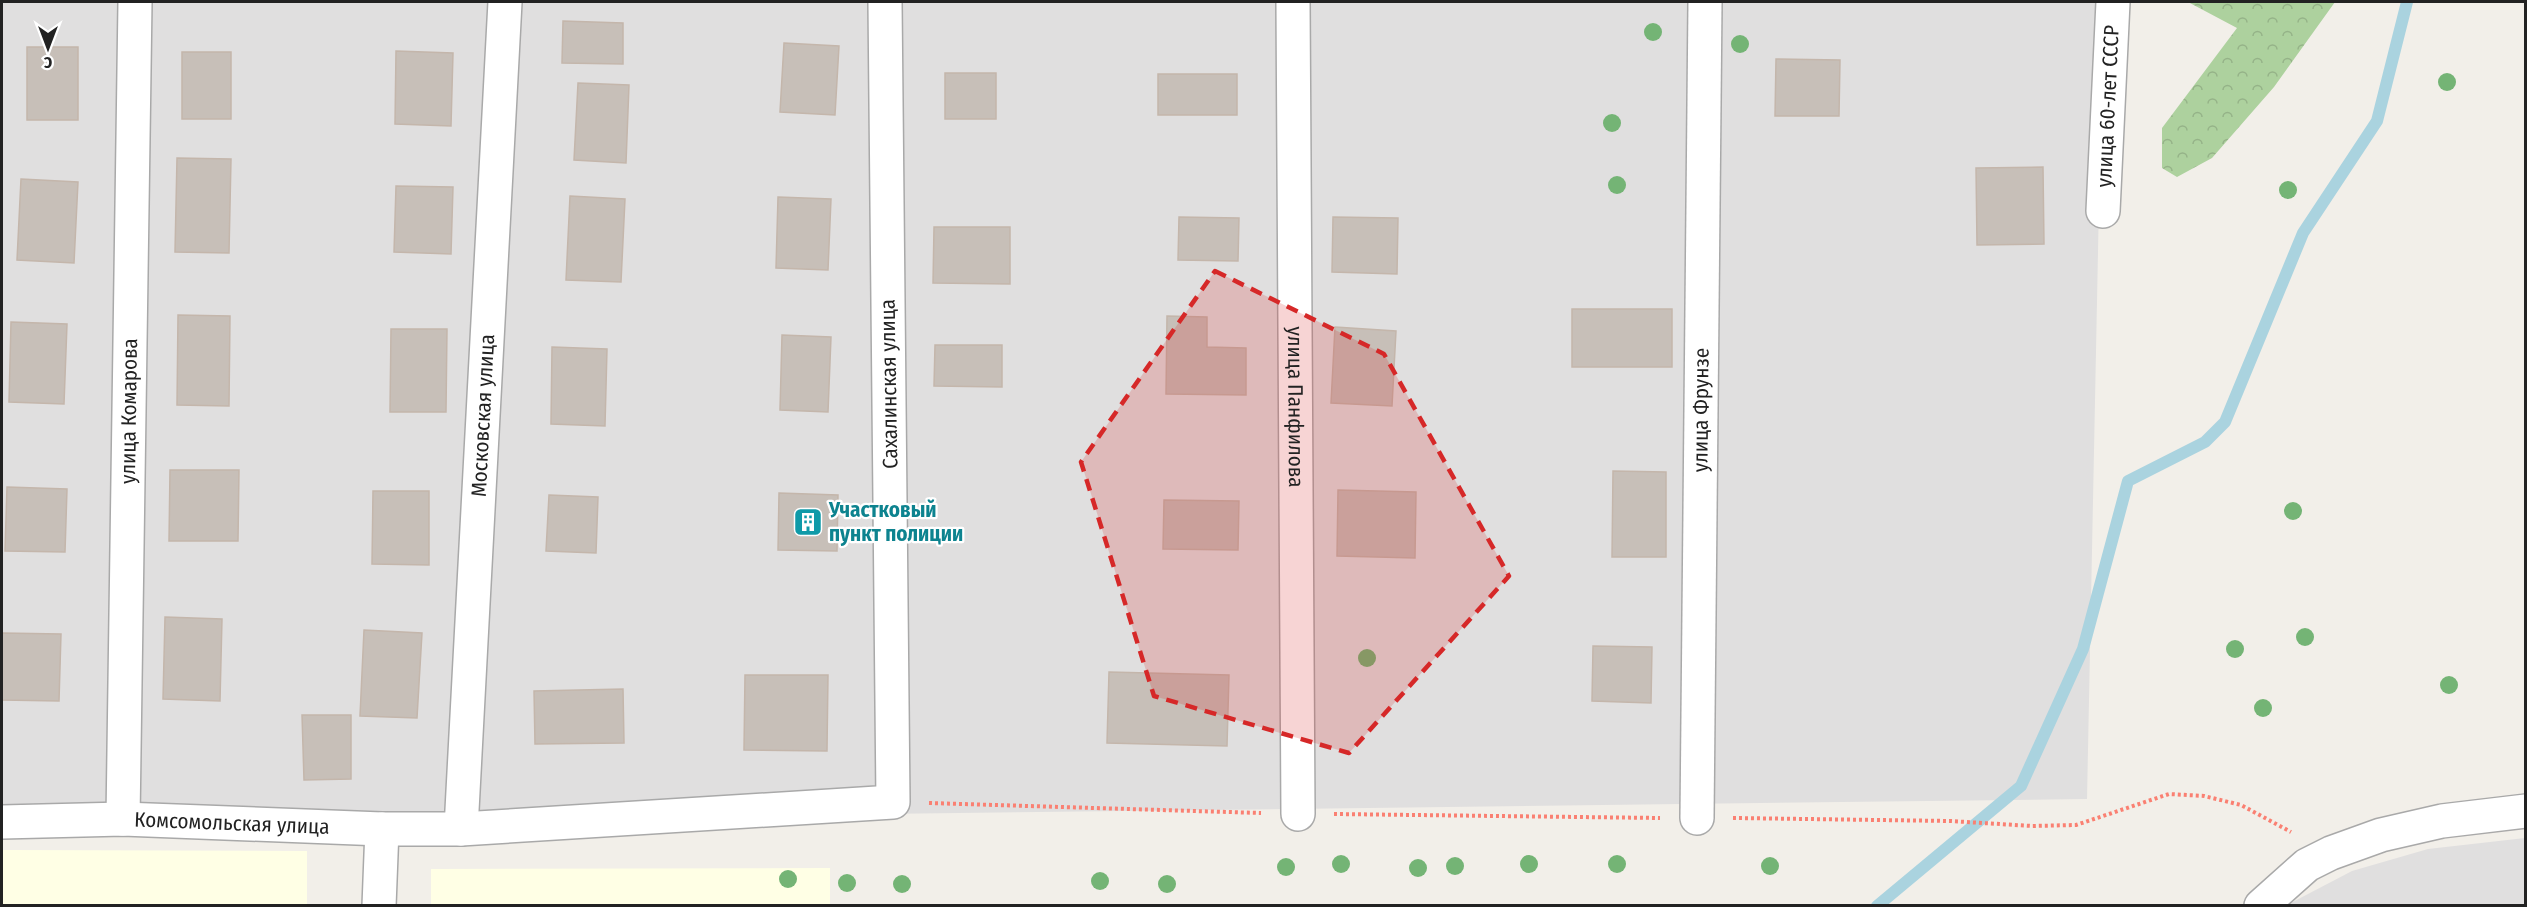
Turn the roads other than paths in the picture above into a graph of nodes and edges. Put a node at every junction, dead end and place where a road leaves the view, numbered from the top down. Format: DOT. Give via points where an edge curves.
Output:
graph roads {
  1 [pos="135,2"];
  2 [pos="505,2"];
  3 [pos="885,2"];
  4 [pos="1293,2"];
  5 [pos="1705,2"];
  6 [pos="2113,2"];
  7 [pos="2103,211"];
  8 [pos="893,802"];
  9 [pos="2526,811"];
  10 [pos="1298,814"];
  11 [pos="1697,818"];
  12 [pos="123,819"];
  13 [pos="2,822"];
  14 [pos="382,829"];
  15 [pos="461,829"];
  16 [pos="379,906"];
  17 [pos="2261,906"];
  1 -- 12 [label="street, улица Комарова"];
  2 -- 15 [label="street, Московская улица"];
  3 -- 8 [label="street, Сахалинская улица"];
  4 -- 10 [label="street, улица Панфилова"];
  5 -- 11 [label="street, улица Фрунзе"];
  6 -- 7 [label="street, улица 60-лет СССР"];
  8 -- 15 [label="street, Комсомольская улица"];
  9 -- 17 [label="street" via="2442,821 2381,835 2307,865"];
  12 -- 13 [label="street, Комсомольская улица"];
  12 -- 14 [label="street, Комсомольская улица"];
  14 -- 15 [label="street, Комсомольская улица"];
  14 -- 16 [label="street"];
}
